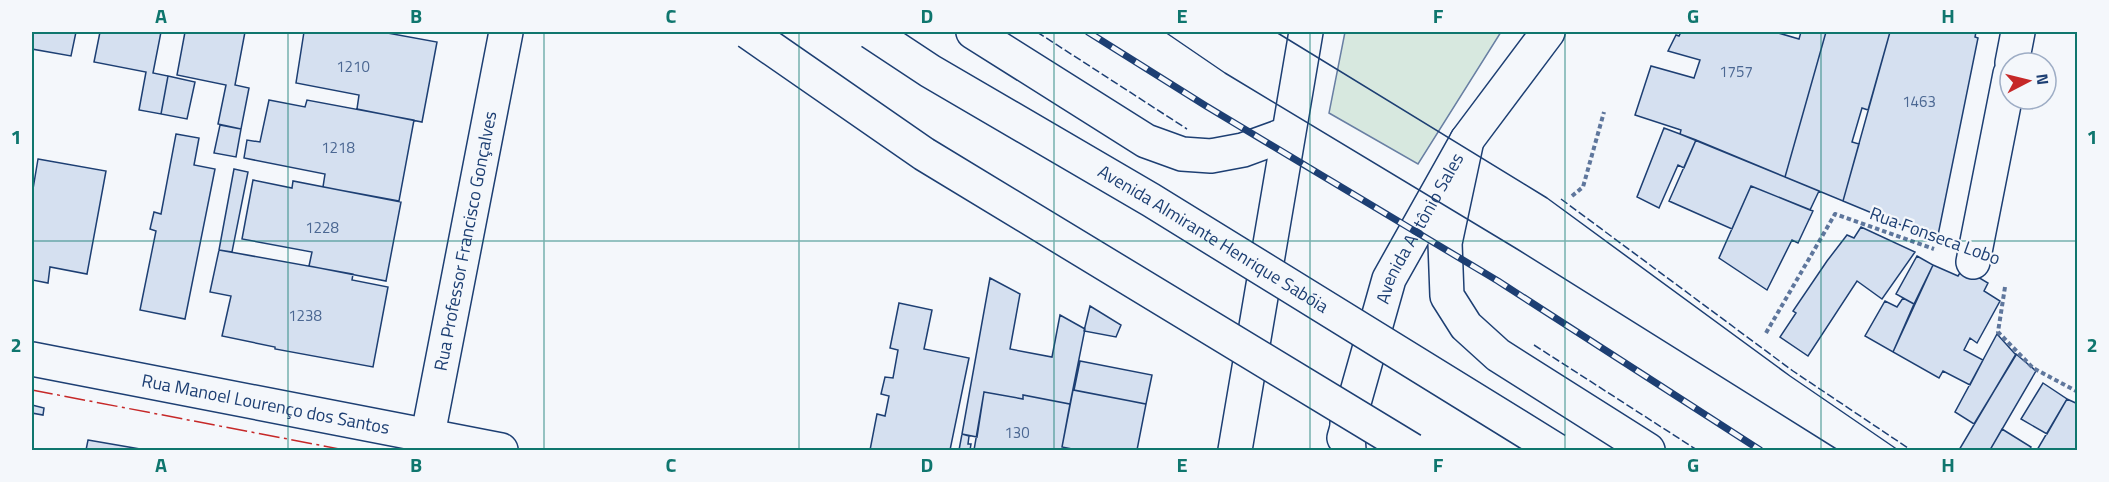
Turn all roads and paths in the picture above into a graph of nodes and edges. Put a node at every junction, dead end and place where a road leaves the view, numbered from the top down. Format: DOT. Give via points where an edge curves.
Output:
graph roads {
  1 [pos="506,32"];
  2 [pos="747,32"];
  3 [pos="871,32"];
  4 [pos="973,32"];
  5 [pos="1306,32"];
  6 [pos="1548,32"];
  7 [pos="2018,32"];
  8 [pos="2014,51"];
  9 [pos="2003,111"];
  10 [pos="1604,112"];
  11 [pos="1287,134"];
  12 [pos="1467,140"];
  13 [pos="1572,196"];
  14 [pos="1973,262"];
  15 [pos="1766,333"];
  16 [pos="32,359"];
  17 [pos="2078,392"];
  18 [pos="1346,441"];
  19 [pos="426,443"];
  20 [pos="501,450"];
  21 [pos="1235,450"];
  22 [pos="1412,450"];
  23 [pos="1556,450"];
  24 [pos="1648,450"];
  1 -- 19 [label="main road, Rua Professor Francisco Gonçalves"];
  2 -- 22 [label="main road, bridge" via="924,154"];
  3 -- 23 [label="main road, Avenida Almirante Henrique Sabóia, bridge"];
  4 -- 11 [label="main road" via="1146,141 1182,154 1212,156"];
  5 -- 11 [label="main road"];
  6 -- 12 [label="main road, Avenida Antônio Sales"];
  7 -- 8 [label="main road"];
  9 -- 14 [label="main road"];
  10 -- 13 [label="path" via="1583,187"];
  11 -- 21 [label="main road"];
  12 -- 18 [label="main road, Avenida Antônio Sales" via="1389,279"];
  12 -- 24 [label="main road" via="1445,243 1447,296 1466,326 1498,355"];
  14 -- 15 [label="path, Rua Fonseca Lobo" via="1835,214"];
  14 -- 17 [label="path, Rua Fonseca Lobo" via="2007,276 1998,332 2033,368"];
  16 -- 19 [label="main road, Rua Manoel Lourenço dos Santos"];
  19 -- 20 [label="main road, Rua Manoel Lourenço dos Santos"];
}
